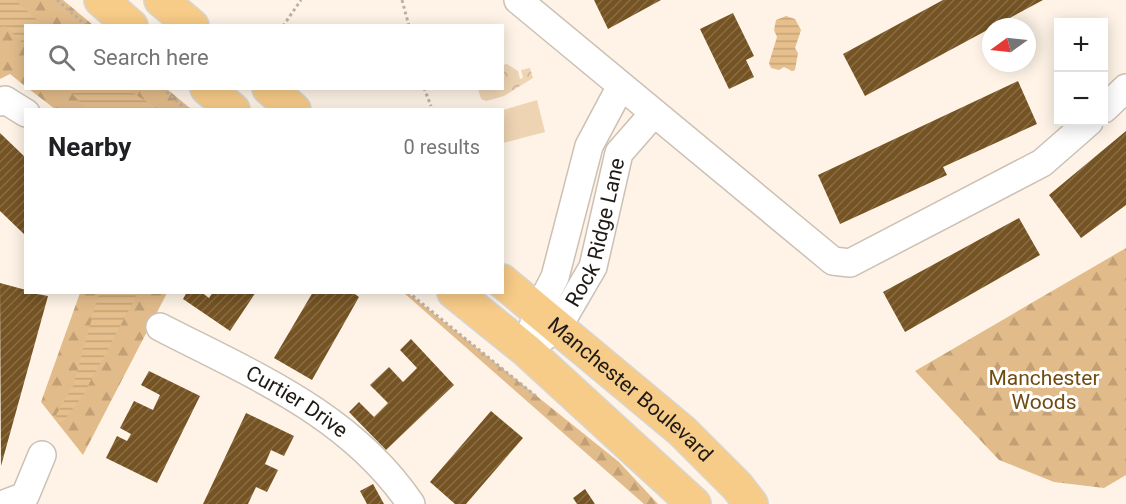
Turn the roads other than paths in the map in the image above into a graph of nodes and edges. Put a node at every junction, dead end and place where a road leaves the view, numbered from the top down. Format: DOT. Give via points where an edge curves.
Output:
graph roads {
  1 [pos="100,0"];
  2 [pos="161,0"];
  3 [pos="518,0"];
  4 [pos="129,24"];
  5 [pos="190,24"];
  6 [pos="621,86"];
  7 [pos="1126,88"];
  8 [pos="209,90"];
  9 [pos="271,90"];
  10 [pos="0,102"];
  11 [pos="1108,105"];
  12 [pos="231,108"];
  13 [pos="292,108"];
  14 [pos="24,113"];
  15 [pos="654,113"];
  16 [pos="1085,126"];
  17 [pos="504,283"];
  18 [pos="456,294"];
  19 [pos="548,319"];
  20 [pos="160,327"];
  21 [pos="526,350"];
  22 [pos="42,455"];
  23 [pos="4,504"];
  24 [pos="411,504"];
  25 [pos="694,504"];
  26 [pos="751,504"];
  1 -- 4 [label="main road"];
  2 -- 5 [label="main road"];
  3 -- 6 [label="street"];
  6 -- 15 [label="street"];
  6 -- 19 [label="street, Rock Ridge Lane" via="589,146"];
  7 -- 11 [label="street"];
  8 -- 12 [label="main road"];
  9 -- 13 [label="main road"];
  10 -- 14 [label="street" via="5,100"];
  15 -- 16 [label="street" via="832,261 850,263 1042,164"];
  15 -- 19 [label="street, Rock Ridge Lane" via="619,153 593,267"];
  17 -- 19 [label="main road, Manchester Boulevard"];
  18 -- 21 [label="main road, Manchester Boulevard"];
  19 -- 21 [label="street, Rock Ridge Lane"];
  19 -- 26 [label="main road, Manchester Boulevard" via="682,430"];
  20 -- 24 [label="street, Curtier Drive" via="318,411 391,475"];
  21 -- 25 [label="main road, Manchester Boulevard"];
  22 -- 23 [label="street" via="25,496"];
}
